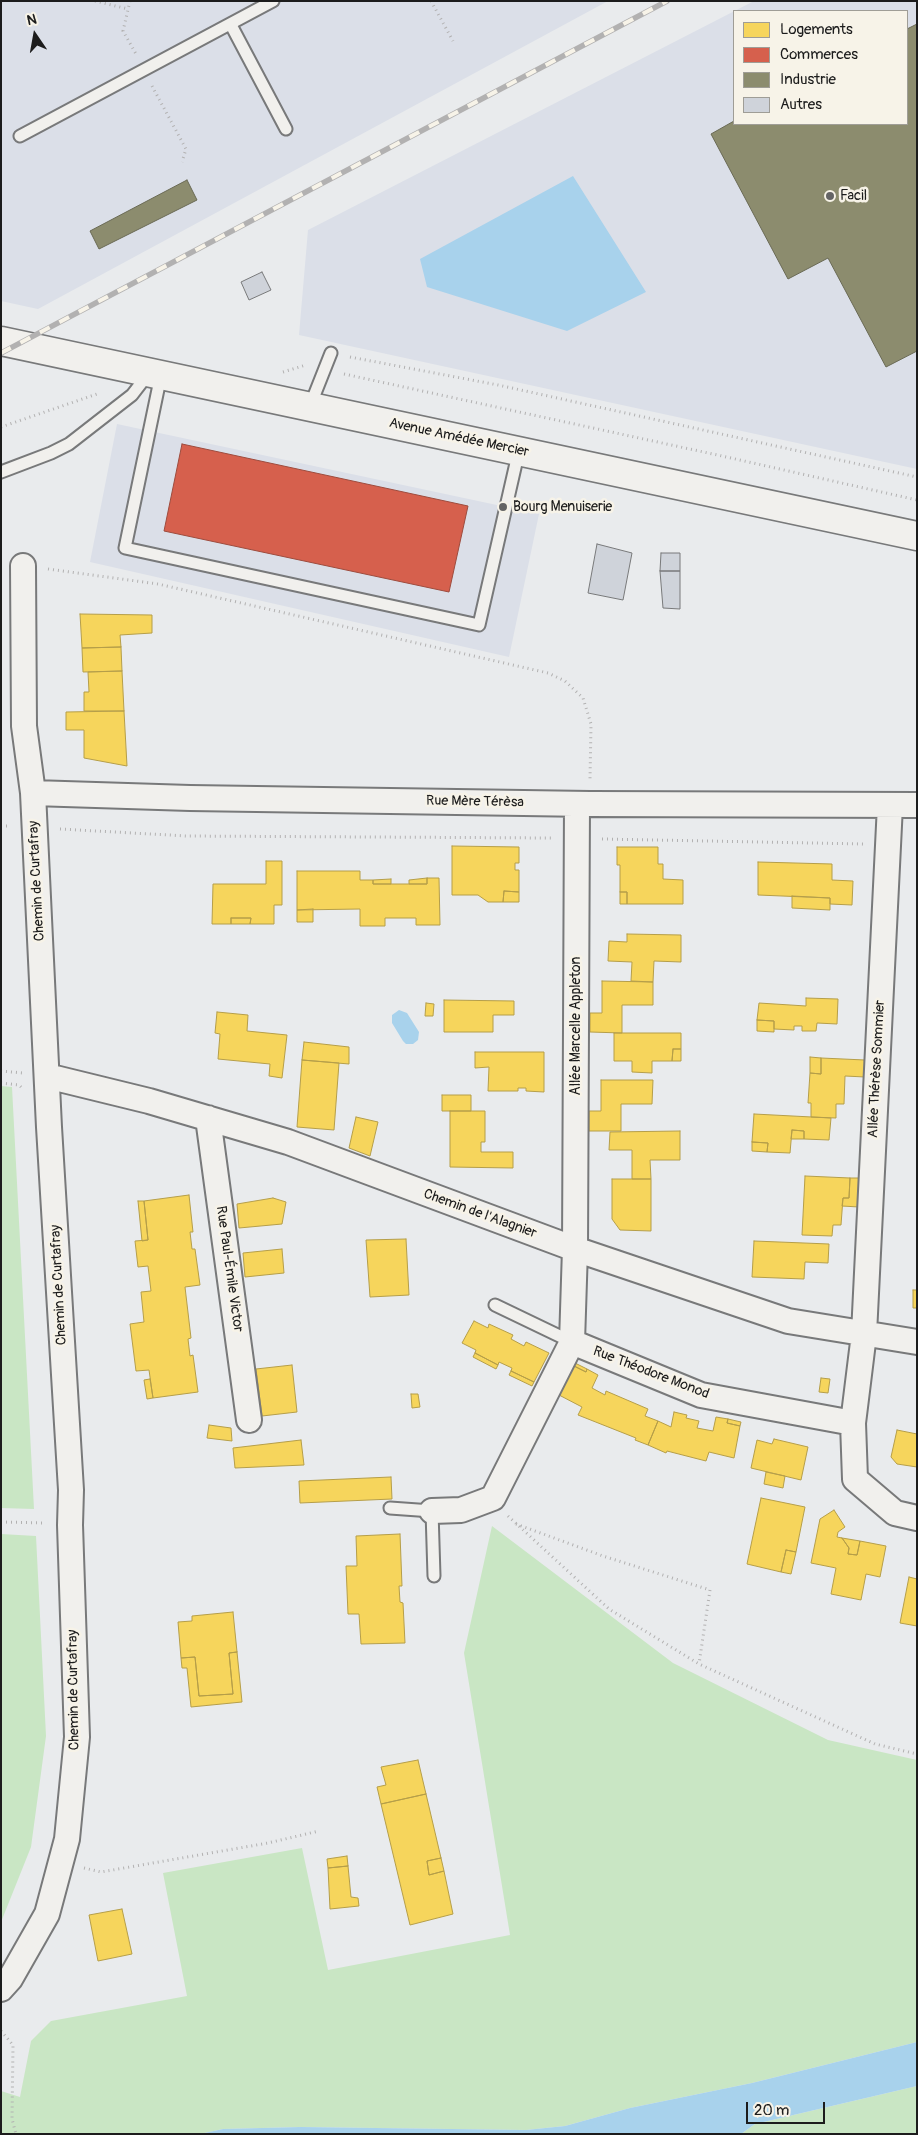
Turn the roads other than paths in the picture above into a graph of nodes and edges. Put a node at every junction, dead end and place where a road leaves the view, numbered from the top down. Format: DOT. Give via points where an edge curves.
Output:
graph roads {
  1 [pos="273,1"];
  2 [pos="231,25"];
  3 [pos="286,129"];
  4 [pos="20,136"];
  5 [pos="1,341"];
  6 [pos="332,353"];
  7 [pos="156,373"];
  8 [pos="310,406"];
  9 [pos="519,450"];
  10 [pos="1,472"];
  11 [pos="917,536"];
  12 [pos="23,566"];
  13 [pos="33,793"];
  14 [pos="583,804"];
  15 [pos="890,805"];
  16 [pos="917,805"];
  17 [pos="47,1076"];
  18 [pos="208,1118"];
  19 [pos="575,1249"];
  20 [pos="495,1304"];
  21 [pos="864,1334"];
  22 [pos="572,1342"];
  23 [pos="917,1342"];
  24 [pos="249,1420"];
  25 [pos="853,1422"];
  26 [pos="390,1508"];
  27 [pos="432,1512"];
  28 [pos="917,1518"];
  29 [pos="434,1576"];
  30 [pos="1,1989"];
  1 -- 2 [label="lane"];
  2 -- 3 [label="lane"];
  2 -- 4 [label="lane"];
  5 -- 7 [label="main road, Avenue Amédée Mercier"];
  6 -- 8 [label="lane"];
  7 -- 8 [label="main road, Avenue Amédée Mercier"];
  7 -- 9 [label="lane" via="125,548 479,625"];
  7 -- 10 [label="lane" via="69,444"];
  8 -- 9 [label="main road, Avenue Amédée Mercier"];
  9 -- 11 [label="main road, Avenue Amédée Mercier"];
  12 -- 13 [label="street, Chemin de Curtafray" via="24,726"];
  13 -- 14 [label="street, Rue Mère Térèsa"];
  13 -- 17 [label="street, Chemin de Curtafray"];
  14 -- 15 [label="street, Rue Mère Térèsa"];
  14 -- 19 [label="street, Allée Marcelle Appleton" via="576,838"];
  15 -- 16 [label="street, Rue Mère Térèsa"];
  15 -- 21 [label="street, Allée Thérèse Sommier"];
  17 -- 18 [label="street, Chemin de l'Alagnier"];
  17 -- 30 [label="street, Chemin de Curtafray" via="71,1490 77,1738 68,1839 47,1914"];
  18 -- 19 [label="street, Chemin de l'Alagnier" via="288,1142"];
  18 -- 24 [label="street, Rue Paul-Émile Victor"];
  19 -- 21 [label="street, Chemin de l'Alagnier" via="788,1320"];
  19 -- 22 [label="street"];
  20 -- 22 [label="lane"];
  21 -- 23 [label="street, Chemin de l'Alagnier"];
  21 -- 25 [label="street, Allée Thérèse Sommier"];
  22 -- 25 [label="street, Rue Théodore Monod" via="701,1395"];
  22 -- 27 [label="street" via="494,1498 461,1510"];
  25 -- 28 [label="street, Allée Thérèse Sommier" via="855,1479 895,1513"];
  26 -- 27 [label="lane"];
  27 -- 29 [label="lane"];
}
